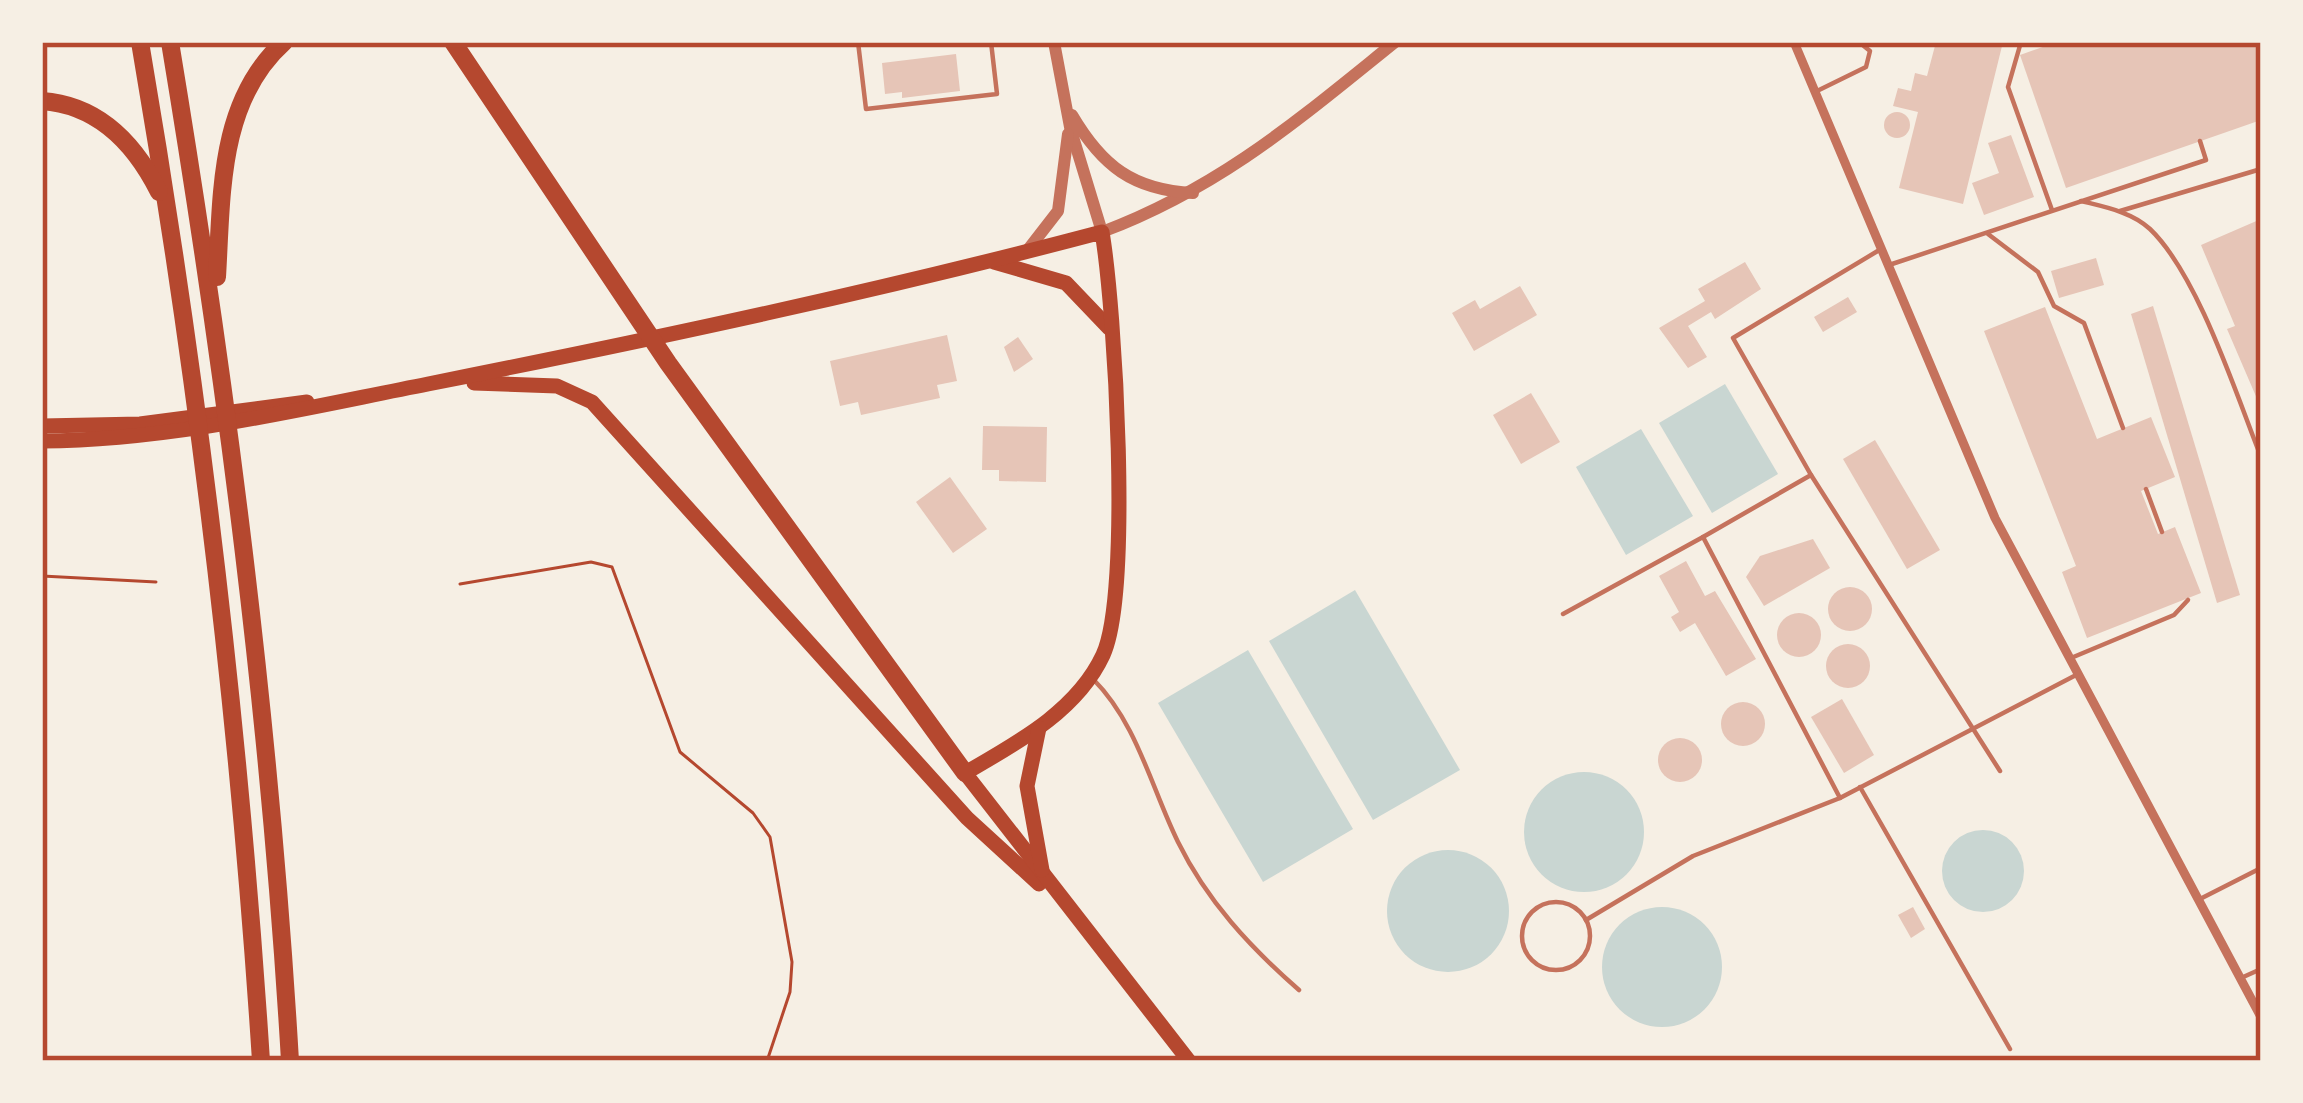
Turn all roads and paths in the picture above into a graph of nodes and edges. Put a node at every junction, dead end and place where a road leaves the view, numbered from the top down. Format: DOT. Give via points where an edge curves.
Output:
graph roads {
  1 [pos="140,42"];
  2 [pos="170,42"];
  3 [pos="284,42"];
  4 [pos="453,42"];
  5 [pos="858,42"];
  6 [pos="991,42"];
  7 [pos="1054,42"];
  8 [pos="1395,42"];
  9 [pos="1794,42"];
  10 [pos="1859,42"];
  11 [pos="2020,42"];
  12 [pos="1817,91"];
  13 [pos="42,101"];
  14 [pos="1065,104"];
  15 [pos="1070,127"];
  16 [pos="2200,141"];
  17 [pos="2261,169"];
  18 [pos="1194,193"];
  19 [pos="2081,201"];
  20 [pos="2052,210"];
  21 [pos="2120,211"];
  22 [pos="169,212"];
  23 [pos="1102,232"];
  24 [pos="1986,233"];
  25 [pos="1882,248"];
  26 [pos="1027,252"];
  27 [pos="988,261"];
  28 [pos="1889,266"];
  29 [pos="215,312"];
  30 [pos="1111,330"];
  31 [pos="423,385"];
  32 [pos="42,426"];
  33 [pos="2123,428"];
  34 [pos="140,430"];
  35 [pos="42,441"];
  36 [pos="2261,457"];
  37 [pos="1811,476"];
  38 [pos="2146,489"];
  39 [pos="2162,532"];
  40 [pos="1703,537"];
  41 [pos="42,576"];
  42 [pos="155,582"];
  43 [pos="460,584"];
  44 [pos="2188,600"];
  45 [pos="1563,614"];
  46 [pos="2070,659"];
  47 [pos="2078,674"];
  48 [pos="1090,677"];
  49 [pos="1039,728"];
  50 [pos="1971,729"];
  51 [pos="2000,771"];
  52 [pos="965,773"];
  53 [pos="1860,787"];
  54 [pos="1840,798"];
  55 [pos="2261,868"];
  56 [pos="1044,879"];
  57 [pos="2200,898"];
  58 [pos="1060,901"];
  59 [pos="1586,920"];
  60 [pos="2261,969"];
  61 [pos="2241,978"];
  62 [pos="1299,991"];
  63 [pos="2261,1017"];
  64 [pos="2010,1048"];
  65 [pos="261,1061"];
  66 [pos="290,1061"];
  67 [pos="767,1061"];
  68 [pos="1189,1061"];
  1 -- 22 [label="highway"];
  2 -- 29 [label="highway"];
  3 -- 29 [label="highway" via="235,117"];
  4 -- 52 [label="highway" via="668,364"];
  5 -- 6 [label="lane" via="866,109 997,94"];
  7 -- 14 [label="street"];
  8 -- 18 [label="street"];
  9 -- 12 [label="street"];
  10 -- 12 [label="lane" via="1870,51 1866,67"];
  11 -- 20 [label="lane" via="2008,87"];
  12 -- 25 [label="street"];
  13 -- 22 [label="highway" via="78,107 125,140"];
  14 -- 15 [label="street"];
  14 -- 18 [label="street" via="1109,167 1138,185"];
  15 -- 23 [label="street"];
  15 -- 26 [label="street" via="1058,211"];
  16 -- 19 [label="lane" via="2206,160"];
  17 -- 21 [label="lane"];
  18 -- 23 [label="street"];
  19 -- 20 [label="lane"];
  19 -- 21 [label="lane"];
  20 -- 24 [label="lane"];
  21 -- 36 [label="lane" via="2149,228 2177,265"];
  22 -- 65 [label="highway" via="232,704"];
  23 -- 26 [label="main road"];
  23 -- 30 [label="main road"];
  24 -- 28 [label="lane"];
  24 -- 33 [label="lane" via="2038,272 2054,306 2084,323"];
  25 -- 28 [label="street"];
  25 -- 37 [label="lane" via="1733,338"];
  26 -- 27 [label="main road"];
  27 -- 30 [label="main road" via="1066,284"];
  27 -- 31 [label="main road"];
  28 -- 46 [label="street" via="1987,500"];
  29 -- 66 [label="highway" via="278,843"];
  30 -- 48 [label="main road" via="1115,579 1110,636"];
  31 -- 34 [label="main road"];
  31 -- 58 [label="main road" via="557,386 592,402 967,818"];
  32 -- 34 [label="main road"];
  34 -- 35 [label="main road"];
  37 -- 40 [label="lane"];
  37 -- 50 [label="lane"];
  38 -- 39 [label="lane"];
  40 -- 45 [label="lane"];
  40 -- 54 [label="lane"];
  41 -- 42 [label="path"];
  43 -- 67 [label="path" via="591,562 612,567 680,752 770,837 792,962"];
  44 -- 46 [label="lane" via="2174,615"];
  46 -- 47 [label="street"];
  47 -- 50 [label="lane"];
  47 -- 57 [label="street"];
  48 -- 49 [label="main road"];
  48 -- 62 [label="lane" via="1113,698 1178,844 1220,910"];
  49 -- 52 [label="main road"];
  49 -- 56 [label="main road" via="1027,786"];
  50 -- 51 [label="lane"];
  50 -- 53 [label="lane"];
  52 -- 56 [label="main road"];
  53 -- 54 [label="lane"];
  53 -- 64 [label="lane"];
  54 -- 59 [label="lane" via="1693,856"];
  55 -- 57 [label="lane"];
  56 -- 58 [label="main road"];
  57 -- 61 [label="street"];
  58 -- 68 [label="main road"];
  59 -- 59 [label="lane" via="1587,952 1572,967 1540,968 1525,952 1525,921 1539,906 1560,902"];
  60 -- 61 [label="lane"];
  61 -- 63 [label="street"];
}
